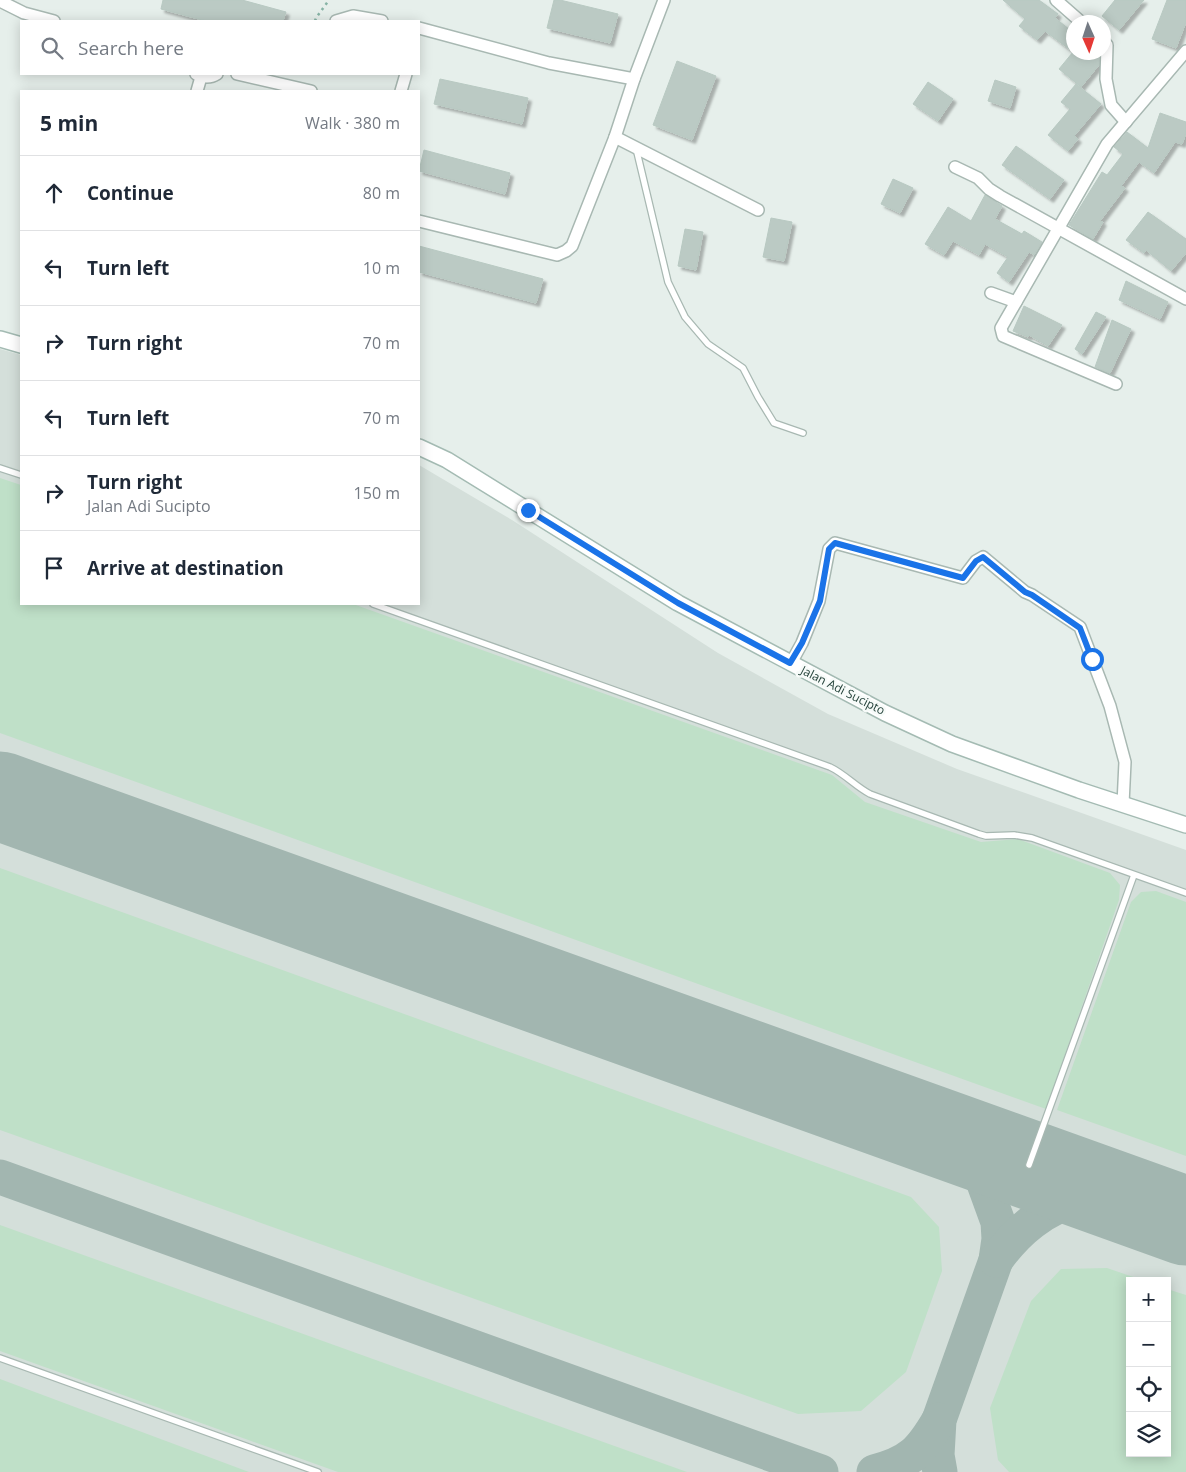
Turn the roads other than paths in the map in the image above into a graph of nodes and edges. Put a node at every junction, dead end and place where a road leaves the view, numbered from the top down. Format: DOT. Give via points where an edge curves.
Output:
graph roads {
  1 [pos="664,0"];
  2 [pos="1056,0"];
  3 [pos="1,1"];
  4 [pos="1074,15"];
  5 [pos="50,20"];
  6 [pos="339,20"];
  7 [pos="376,20"];
  8 [pos="420,31"];
  9 [pos="1186,51"];
  10 [pos="1107,60"];
  11 [pos="198,75"];
  12 [pos="216,75"];
  13 [pos="247,75"];
  14 [pos="406,75"];
  15 [pos="634,79"];
  16 [pos="197,90"];
  17 [pos="308,90"];
  18 [pos="401,90"];
  19 [pos="1126,122"];
  20 [pos="615,137"];
  21 [pos="636,148"];
  22 [pos="954,168"];
  23 [pos="758,210"];
  24 [pos="420,221"];
  25 [pos="1058,228"];
  26 [pos="991,293"];
  27 [pos="1186,299"];
  28 [pos="1016,302"];
  29 [pos="0,339"];
  30 [pos="20,345"];
  31 [pos="1116,384"];
  32 [pos="803,433"];
  33 [pos="420,447"];
  34 [pos="0,468"];
  35 [pos="20,475"];
  36 [pos="376,605"];
  37 [pos="790,663"];
  38 [pos="1122,804"];
  39 [pos="1186,826"];
  40 [pos="1134,875"];
  41 [pos="1186,893"];
  42 [pos="1029,1165"];
  43 [pos="0,1358"];
  44 [pos="318,1472"];
  1 -- 15 [label="street"];
  2 -- 4 [label="street"];
  3 -- 5 [label="street" via="24,13"];
  6 -- 7 [label="street" via="353,16"];
  8 -- 15 [label="street" via="549,63"];
  9 -- 19 [label="street"];
  10 -- 19 [label="street" via="1111,105"];
  11 -- 12 [label="street"];
  11 -- 16 [label="street"];
  13 -- 17 [label="street"];
  14 -- 18 [label="street"];
  15 -- 20 [label="street"];
  19 -- 25 [label="street" via="1107,144"];
  20 -- 21 [label="street"];
  20 -- 24 [label="street" via="572,246 557,255"];
  21 -- 23 [label="street"];
  21 -- 32 [label="lane" via="668,282 685,317 708,344 743,368 774,423"];
  22 -- 25 [label="street" via="978,178 989,189"];
  25 -- 27 [label="street"];
  25 -- 28 [label="street"];
  26 -- 28 [label="street"];
  28 -- 31 [label="street" via="1001,328 1002,336"];
  29 -- 30 [label="street"];
  33 -- 37 [label="street, Jalan Adi Sucipto" via="447,460 678,603"];
  34 -- 35 [label="lane"];
  36 -- 40 [label="lane" via="830,767 870,794 979,834 1023,836"];
  37 -- 38 [label="street, Jalan Adi Sucipto" via="952,744"];
  37 -- 38 [label="street" via="820,601 829,549 835,543 963,578 983,557 1025,592 1080,628 1110,706 1125,762"];
  38 -- 39 [label="street, Jalan Adi Sucipto"];
  40 -- 41 [label="lane"];
  40 -- 42 [label="lane"];
  43 -- 44 [label="lane"];
}
